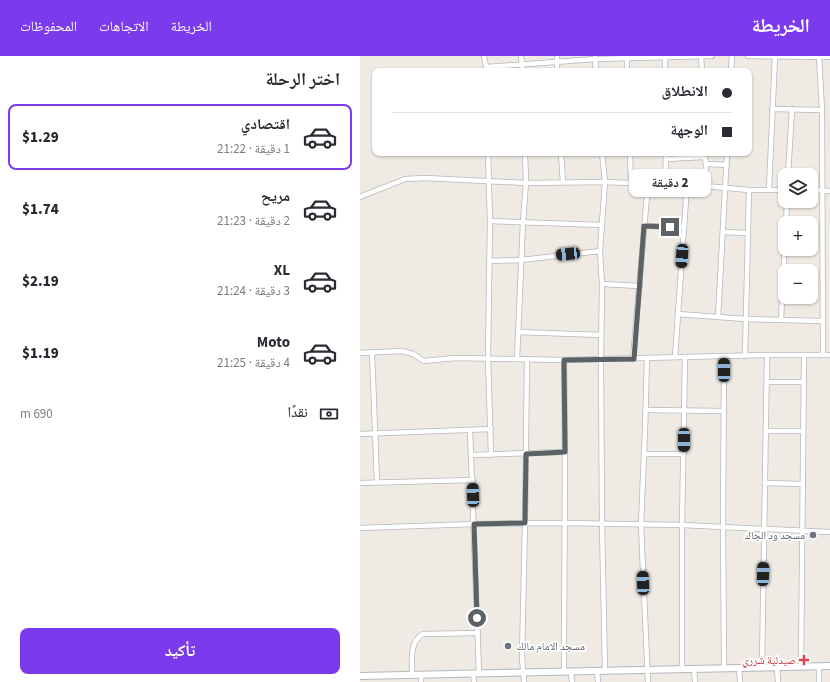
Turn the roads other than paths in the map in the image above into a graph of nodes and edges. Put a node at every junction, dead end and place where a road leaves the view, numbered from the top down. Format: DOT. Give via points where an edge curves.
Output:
graph roads {
  1 [pos="484,56"];
  2 [pos="521,56"];
  3 [pos="701,56"];
  4 [pos="712,56"];
  5 [pos="732,56"];
  6 [pos="748,56"];
  7 [pos="819,56"];
  8 [pos="830,56"];
  9 [pos="627,57"];
  10 [pos="665,57"];
  11 [pos="775,57"];
  12 [pos="595,58"];
  13 [pos="557,59"];
  14 [pos="522,65"];
  15 [pos="487,68"];
  16 [pos="496,68"];
  17 [pos="522,68"];
  18 [pos="596,68"];
  19 [pos="627,68"];
  20 [pos="665,68"];
  21 [pos="702,68"];
  22 [pos="731,68"];
  23 [pos="772,109"];
  24 [pos="792,109"];
  25 [pos="822,110"];
  26 [pos="488,156"];
  27 [pos="525,156"];
  28 [pos="561,156"];
  29 [pos="602,156"];
  30 [pos="630,156"];
  31 [pos="694,156"];
  32 [pos="704,156"];
  33 [pos="727,156"];
  34 [pos="666,159"];
  35 [pos="706,164"];
  36 [pos="727,165"];
  37 [pos="788,168"];
  38 [pos="489,182"];
  39 [pos="563,182"];
  40 [pos="604,182"];
  41 [pos="526,183"];
  42 [pos="631,183"];
  43 [pos="648,184"];
  44 [pos="665,184"];
  45 [pos="687,185"];
  46 [pos="705,186"];
  47 [pos="726,188"];
  48 [pos="769,189"];
  49 [pos="749,190"];
  50 [pos="778,190"];
  51 [pos="818,190"];
  52 [pos="823,190"];
  53 [pos="830,191"];
  54 [pos="360,197"];
  55 [pos="490,221"];
  56 [pos="523,222"];
  57 [pos="602,225"];
  58 [pos="644,226"];
  59 [pos="684,228"];
  60 [pos="723,232"];
  61 [pos="748,233"];
  62 [pos="600,251"];
  63 [pos="784,256"];
  64 [pos="521,260"];
  65 [pos="489,261"];
  66 [pos="602,284"];
  67 [pos="640,286"];
  68 [pos="678,314"];
  69 [pos="718,317"];
  70 [pos="745,319"];
  71 [pos="781,320"];
  72 [pos="822,321"];
  73 [pos="518,332"];
  74 [pos="601,335"];
  75 [pos="372,352"];
  76 [pos="360,353"];
  77 [pos="767,355"];
  78 [pos="804,355"];
  79 [pos="823,355"];
  80 [pos="830,355"];
  81 [pos="745,356"];
  82 [pos="685,357"];
  83 [pos="724,357"];
  84 [pos="488,358"];
  85 [pos="647,358"];
  86 [pos="675,358"];
  87 [pos="517,359"];
  88 [pos="527,359"];
  89 [pos="634,359"];
  90 [pos="564,360"];
  91 [pos="600,360"];
  92 [pos="767,382"];
  93 [pos="803,382"];
  94 [pos="646,410"];
  95 [pos="684,410"];
  96 [pos="724,411"];
  97 [pos="491,429"];
  98 [pos="470,430"];
  99 [pos="766,431"];
  100 [pos="803,431"];
  101 [pos="375,433"];
  102 [pos="360,434"];
  103 [pos="565,452"];
  104 [pos="526,454"];
  105 [pos="644,454"];
  106 [pos="684,454"];
  107 [pos="472,455"];
  108 [pos="491,455"];
  109 [pos="473,480"];
  110 [pos="377,482"];
  111 [pos="360,483"];
  112 [pos="765,483"];
  113 [pos="803,484"];
  114 [pos="525,523"];
  115 [pos="564,523"];
  116 [pos="474,524"];
  117 [pos="602,524"];
  118 [pos="641,525"];
  119 [pos="682,525"];
  120 [pos="723,526"];
  121 [pos="360,528"];
  122 [pos="763,528"];
  123 [pos="803,531"];
  124 [pos="830,532"];
  125 [pos="478,634"];
  126 [pos="801,666"];
  127 [pos="818,666"];
  128 [pos="830,666"];
  129 [pos="762,667"];
  130 [pos="777,667"];
  131 [pos="739,668"];
  132 [pos="682,669"];
  133 [pos="694,669"];
  134 [pos="724,669"];
  135 [pos="647,670"];
  136 [pos="597,671"];
  137 [pos="605,671"];
  138 [pos="564,672"];
  139 [pos="572,672"];
  140 [pos="476,673"];
  141 [pos="523,673"];
  142 [pos="421,674"];
  143 [pos="412,675"];
  144 [pos="360,676"];
  145 [pos="372,679"];
  146 [pos="421,682"];
  147 [pos="474,682"];
  148 [pos="524,682"];
  149 [pos="572,682"];
  150 [pos="598,682"];
  151 [pos="648,682"];
  152 [pos="695,682"];
  153 [pos="740,682"];
  154 [pos="778,682"];
  155 [pos="819,682"];
  1 -- 15 [label="street"];
  2 -- 14 [label="street"];
  3 -- 4 [label="street"];
  3 -- 10 [label="street"];
  3 -- 21 [label="street"];
  5 -- 22 [label="street"];
  6 -- 11 [label="street"];
  7 -- 8 [label="street"];
  7 -- 11 [label="street"];
  7 -- 25 [label="street"];
  9 -- 10 [label="street"];
  9 -- 12 [label="street"];
  9 -- 19 [label="street"];
  10 -- 20 [label="street"];
  11 -- 23 [label="street"];
  12 -- 13 [label="street"];
  12 -- 18 [label="street"];
  13 -- 14 [label="street"];
  14 -- 16 [label="street"];
  14 -- 17 [label="street"];
  23 -- 24 [label="street"];
  23 -- 48 [label="street"];
  24 -- 25 [label="street"];
  24 -- 37 [label="street"];
  25 -- 52 [label="street"];
  26 -- 38 [label="street"];
  27 -- 41 [label="street"];
  28 -- 39 [label="street"];
  29 -- 40 [label="street"];
  30 -- 42 [label="street"];
  31 -- 34 [label="street"];
  32 -- 35 [label="street"];
  33 -- 36 [label="street"];
  34 -- 44 [label="street"];
  35 -- 36 [label="street"];
  35 -- 46 [label="street"];
  36 -- 47 [label="street"];
  38 -- 41 [label="street"];
  38 -- 54 [label="street" via="405,179"];
  38 -- 55 [label="street"];
  39 -- 40 [label="street"];
  39 -- 41 [label="street"];
  40 -- 42 [label="street"];
  40 -- 57 [label="street"];
  41 -- 56 [label="street"];
  42 -- 43 [label="street"];
  43 -- 44 [label="street"];
  43 -- 58 [label="street"];
  44 -- 45 [label="street"];
  45 -- 46 [label="street"];
  45 -- 59 [label="street"];
  46 -- 47 [label="street"];
  47 -- 49 [label="street"];
  47 -- 60 [label="street"];
  48 -- 49 [label="street"];
  48 -- 50 [label="street"];
  49 -- 61 [label="street"];
  51 -- 52 [label="street"];
  52 -- 53 [label="street"];
  52 -- 72 [label="street"];
  55 -- 56 [label="street"];
  55 -- 65 [label="street"];
  56 -- 57 [label="street"];
  56 -- 64 [label="street"];
  57 -- 62 [label="street"];
  58 -- 59 [label="street"];
  58 -- 67 [label="street"];
  59 -- 68 [label="street"];
  60 -- 61 [label="street"];
  60 -- 69 [label="street"];
  61 -- 70 [label="street"];
  62 -- 64 [label="street"];
  62 -- 66 [label="street"];
  63 -- 71 [label="street"];
  64 -- 65 [label="street"];
  64 -- 73 [label="street"];
  65 -- 84 [label="street"];
  66 -- 67 [label="street"];
  66 -- 74 [label="street"];
  67 -- 89 [label="street"];
  68 -- 69 [label="street"];
  68 -- 86 [label="street"];
  69 -- 70 [label="street"];
  70 -- 71 [label="street"];
  70 -- 81 [label="street"];
  71 -- 72 [label="street"];
  72 -- 79 [label="street"];
  73 -- 74 [label="street"];
  73 -- 87 [label="street"];
  74 -- 91 [label="street"];
  75 -- 76 [label="street"];
  75 -- 84 [label="street" via="402,351 424,361"];
  75 -- 101 [label="street"];
  77 -- 78 [label="street"];
  77 -- 81 [label="street"];
  77 -- 92 [label="street"];
  78 -- 79 [label="street"];
  78 -- 93 [label="street"];
  79 -- 80 [label="street"];
  81 -- 83 [label="street"];
  82 -- 83 [label="street"];
  82 -- 86 [label="street"];
  82 -- 95 [label="street"];
  83 -- 96 [label="street"];
  84 -- 87 [label="street"];
  84 -- 97 [label="street"];
  85 -- 86 [label="street"];
  85 -- 89 [label="street"];
  85 -- 94 [label="street"];
  87 -- 88 [label="street"];
  88 -- 90 [label="street"];
  88 -- 104 [label="street"];
  89 -- 91 [label="street"];
  90 -- 91 [label="street"];
  90 -- 103 [label="street"];
  91 -- 117 [label="street"];
  92 -- 93 [label="street"];
  92 -- 99 [label="street"];
  93 -- 100 [label="street"];
  94 -- 95 [label="street"];
  94 -- 105 [label="street"];
  95 -- 96 [label="street"];
  95 -- 106 [label="street"];
  96 -- 120 [label="street"];
  97 -- 98 [label="street"];
  97 -- 108 [label="street"];
  98 -- 101 [label="street"];
  98 -- 107 [label="street"];
  99 -- 100 [label="street"];
  99 -- 112 [label="street"];
  100 -- 113 [label="street"];
  101 -- 102 [label="street"];
  101 -- 110 [label="street"];
  103 -- 104 [label="street"];
  103 -- 115 [label="street"];
  104 -- 108 [label="street"];
  104 -- 114 [label="street"];
  105 -- 106 [label="street"];
  105 -- 118 [label="street"];
  106 -- 119 [label="street"];
  107 -- 108 [label="street"];
  107 -- 109 [label="street"];
  109 -- 110 [label="street"];
  109 -- 116 [label="street"];
  110 -- 111 [label="street"];
  112 -- 113 [label="street"];
  112 -- 122 [label="street"];
  113 -- 123 [label="street"];
  114 -- 115 [label="street"];
  114 -- 116 [label="street"];
  114 -- 141 [label="street"];
  115 -- 117 [label="street"];
  115 -- 138 [label="street"];
  116 -- 121 [label="street"];
  116 -- 125 [label="street"];
  117 -- 118 [label="street"];
  117 -- 137 [label="street"];
  118 -- 119 [label="street"];
  118 -- 135 [label="street"];
  119 -- 120 [label="street"];
  119 -- 132 [label="street"];
  120 -- 122 [label="street"];
  120 -- 134 [label="street"];
  122 -- 123 [label="street"];
  122 -- 129 [label="street"];
  123 -- 124 [label="street"];
  123 -- 126 [label="street"];
  125 -- 140 [label="street"];
  125 -- 143 [label="street" via="423,634 417,637 413,648"];
  126 -- 127 [label="street"];
  126 -- 130 [label="street"];
  127 -- 128 [label="street"];
  127 -- 155 [label="street"];
  129 -- 130 [label="street"];
  129 -- 131 [label="street"];
  130 -- 154 [label="street"];
  131 -- 134 [label="street"];
  131 -- 153 [label="street"];
  132 -- 133 [label="street"];
  132 -- 135 [label="street"];
  133 -- 134 [label="street"];
  133 -- 152 [label="street"];
  135 -- 137 [label="street"];
  135 -- 151 [label="street"];
  136 -- 137 [label="street"];
  136 -- 139 [label="street"];
  136 -- 150 [label="street"];
  138 -- 139 [label="street"];
  138 -- 141 [label="street"];
  139 -- 149 [label="street"];
  140 -- 141 [label="street"];
  140 -- 142 [label="street"];
  140 -- 147 [label="street"];
  141 -- 148 [label="street"];
  142 -- 143 [label="street"];
  142 -- 146 [label="street"];
  143 -- 145 [label="street"];
  144 -- 145 [label="street"];
}
